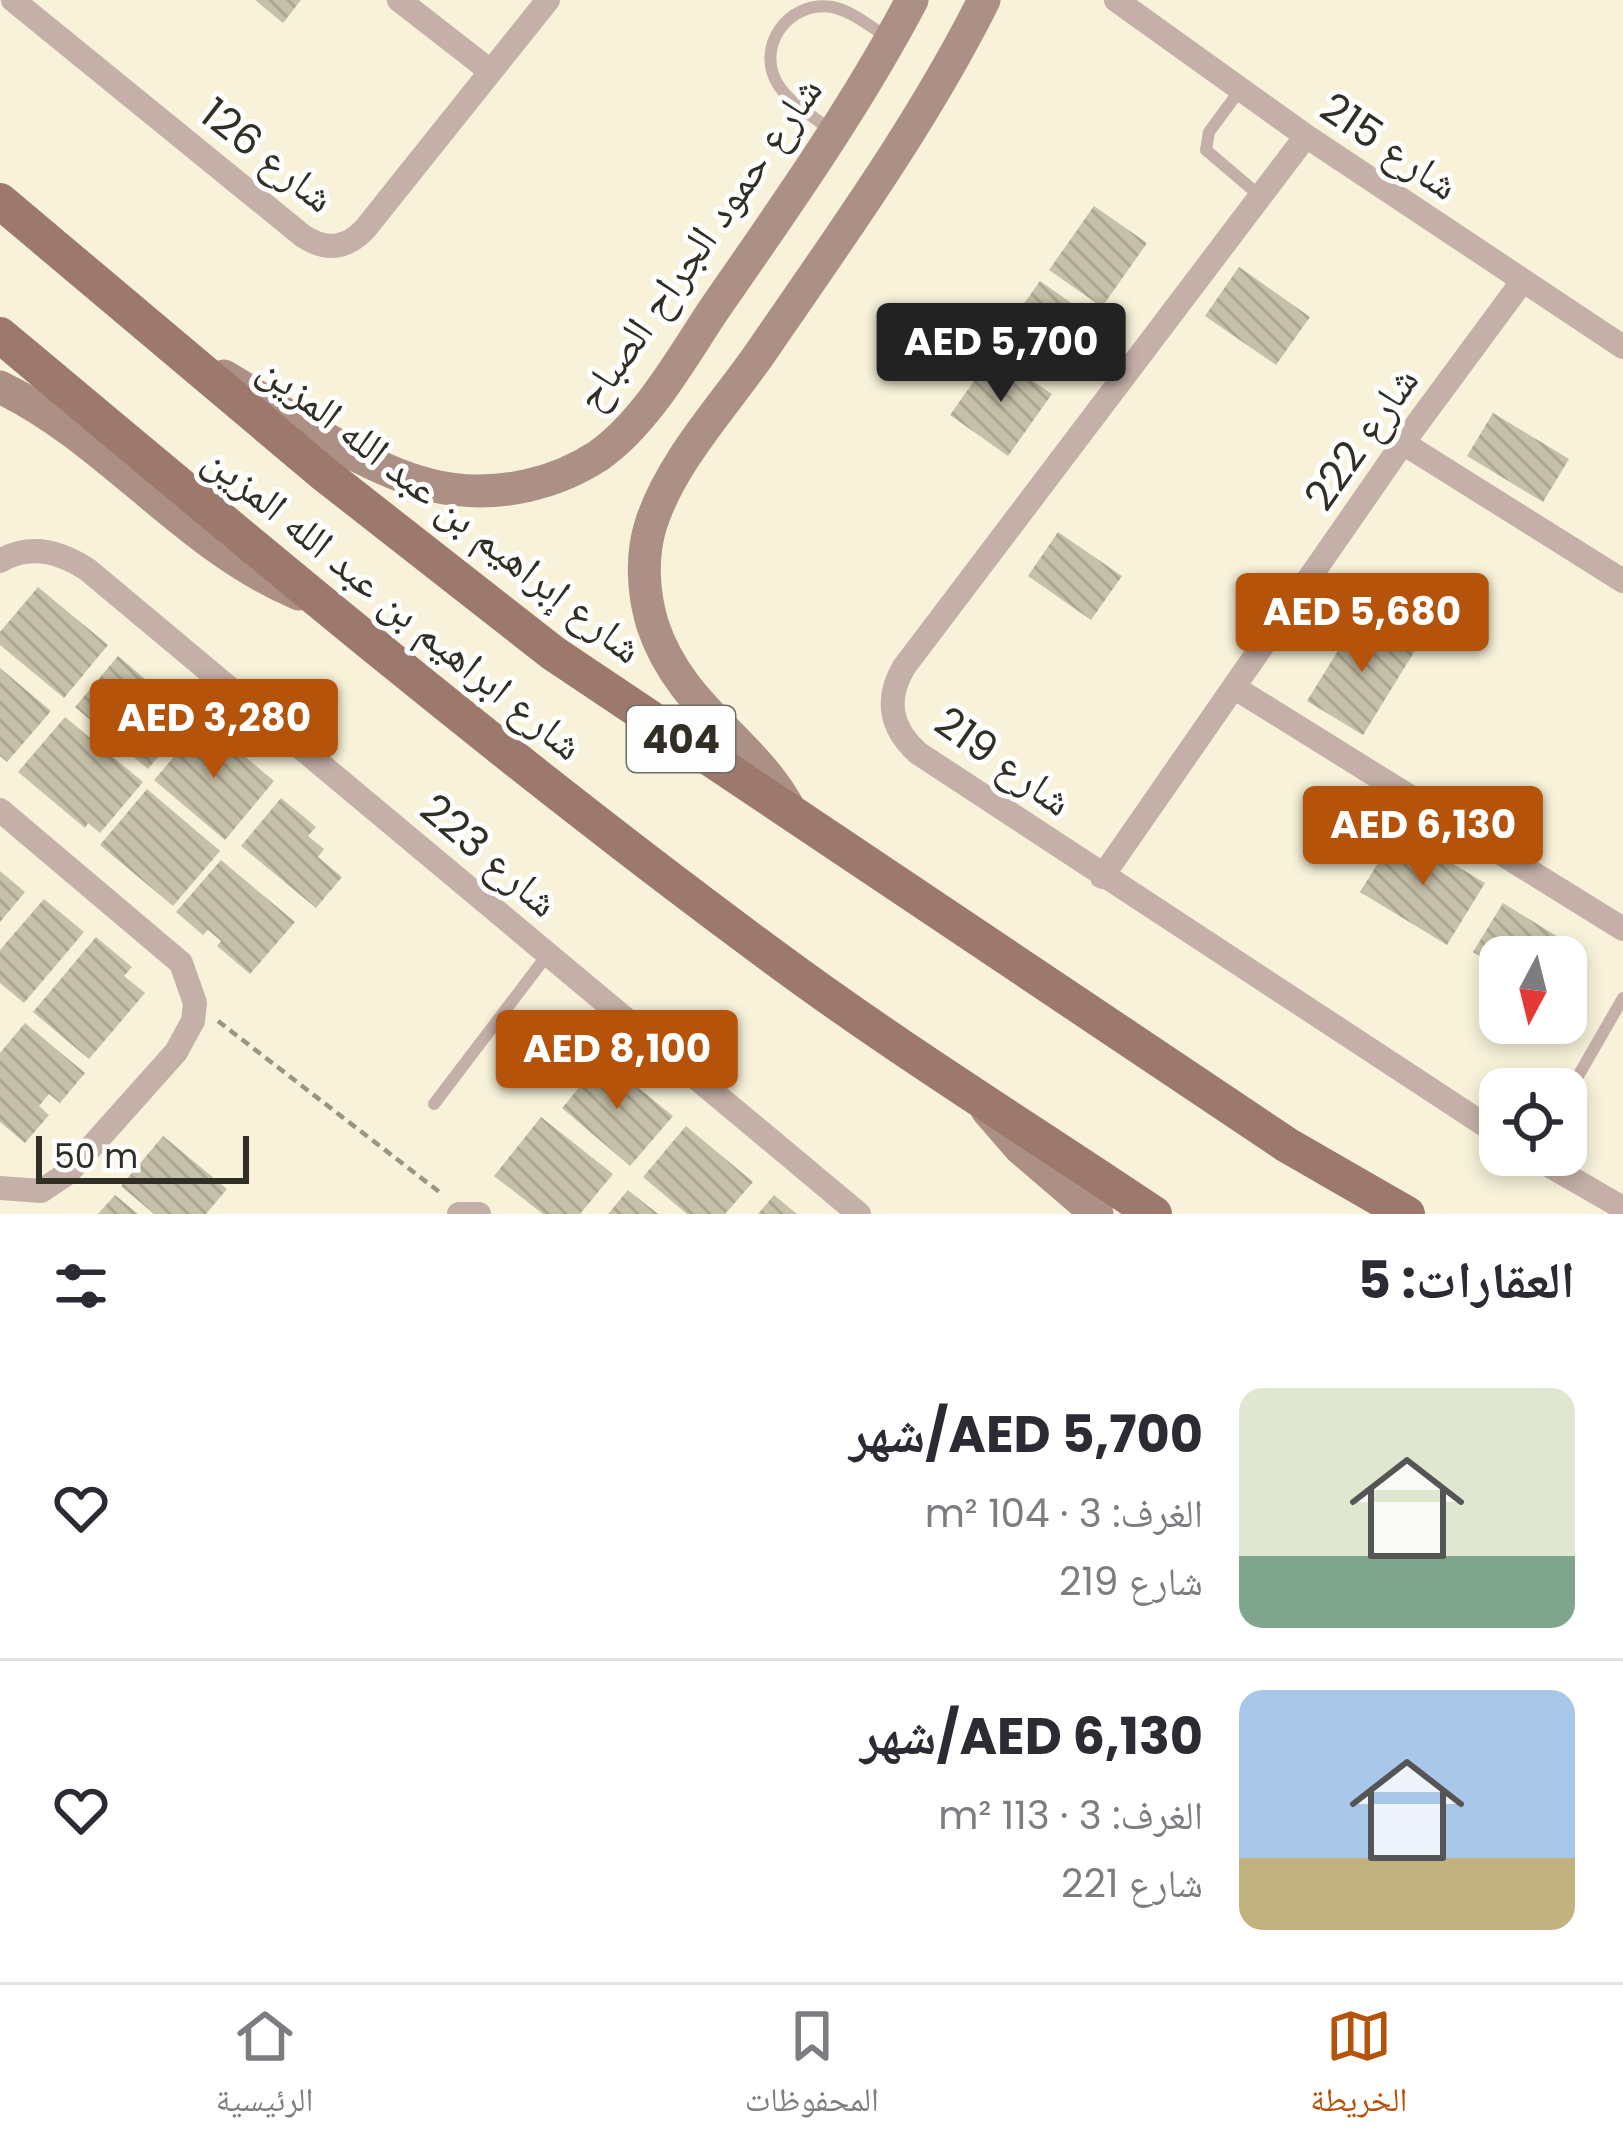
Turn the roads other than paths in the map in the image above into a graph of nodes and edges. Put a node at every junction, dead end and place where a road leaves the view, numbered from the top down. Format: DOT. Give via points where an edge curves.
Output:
graph roads {
  1 [pos="13,0"];
  2 [pos="400,0"];
  3 [pos="548,0"];
  4 [pos="912,0"];
  5 [pos="1116,1"];
  6 [pos="988,4"];
  7 [pos="891,40"];
  8 [pos="489,70"];
  9 [pos="1240,89"];
  10 [pos="835,134"];
  11 [pos="1306,136"];
  12 [pos="1261,197"];
  13 [pos="0,201"];
  14 [pos="1521,283"];
  15 [pos="0,335"];
  16 [pos="1623,347"];
  17 [pos="188,356"];
  18 [pos="682,356"];
  19 [pos="0,387"];
  20 [pos="732,393"];
  21 [pos="1403,443"];
  22 [pos="0,560"];
  23 [pos="1623,581"];
  24 [pos="320,603"];
  25 [pos="1235,688"];
  26 [pos="0,810"];
  27 [pos="792,814"];
  28 [pos="1102,877"];
  29 [pos="1623,929"];
  30 [pos="548,954"];
  31 [pos="1623,998"];
  32 [pos="1583,1068"];
  33 [pos="980,1098"];
  34 [pos="434,1104"];
  35 [pos="1479,1121"];
  36 [pos="1568,1176"];
  37 [pos="0,1188"];
  38 [pos="1623,1208"];
  39 [pos="462,1214"];
  40 [pos="479,1214"];
  41 [pos="859,1214"];
  42 [pos="1097,1214"];
  43 [pos="1154,1214"];
  44 [pos="1407,1214"];
  1 -- 8 [label="street, شارع 126" via="303,236 329,247 365,229"];
  2 -- 8 [label="street"];
  3 -- 8 [label="street, شارع 126"];
  4 -- 7 [label="street, شارع حمود الجراح الصباح"];
  5 -- 9 [label="street, شارع 215"];
  6 -- 20 [label="street"];
  7 -- 10 [label="street, شارع حمود الجراح الصباح"];
  7 -- 10 [label="lane" via="836,8 806,8 781,25 770,53 776,83"];
  9 -- 11 [label="street, شارع 215"];
  9 -- 12 [label="lane" via="1209,132 1206,150"];
  10 -- 18 [label="street, شارع حمود الجراح الصباح"];
  11 -- 12 [label="street, شارع 219"];
  11 -- 14 [label="street, شارع 215"];
  12 -- 28 [label="street, شارع 219" via="904,667 891,697 897,728 918,753"];
  13 -- 17 [label="main road, شارع إبراهيم بن عبد الله المزين / 404"];
  14 -- 16 [label="street, شارع 215"];
  14 -- 21 [label="street, شارع 222"];
  15 -- 24 [label="main road, شارع ابراهيم بن عبد الله المزين / 404"];
  17 -- 18 [label="street, شارع حمود الجراح الصباح" via="386,470 479,491 542,482 599,455"];
  17 -- 27 [label="main road, شارع إبراهيم بن عبد الله المزين / 404" via="322,473 553,653"];
  18 -- 20 [label="street" via="701,383"];
  19 -- 24 [label="street" via="251,569"];
  20 -- 27 [label="street" via="656,512 646,597 685,688 768,775"];
  21 -- 23 [label="street"];
  21 -- 25 [label="street, شارع 222"];
  22 -- 30 [label="street, شارع 223" via="52,552 88,570"];
  24 -- 33 [label="main road, شارع ابراهيم بن عبد الله المزين / 404" via="754,943"];
  25 -- 28 [label="street, شارع 222"];
  25 -- 29 [label="street"];
  26 -- 37 [label="street" via="182,963 195,1003 176,1052 68,1173 41,1191"];
  27 -- 44 [label="main road, شارع إبراهيم بن عبد الله المزين / 404" via="1287,1145"];
  28 -- 35 [label="street, شارع 219"];
  30 -- 34 [label="lane"];
  30 -- 41 [label="street, شارع 223"];
  31 -- 32 [label="lane"];
  33 -- 42 [label="street" via="1020,1148"];
  33 -- 43 [label="main road, شارع ابراهيم بن عبد الله المزين / 404"];
  36 -- 38 [label="street"];
  39 -- 40 [label="street"];
}
